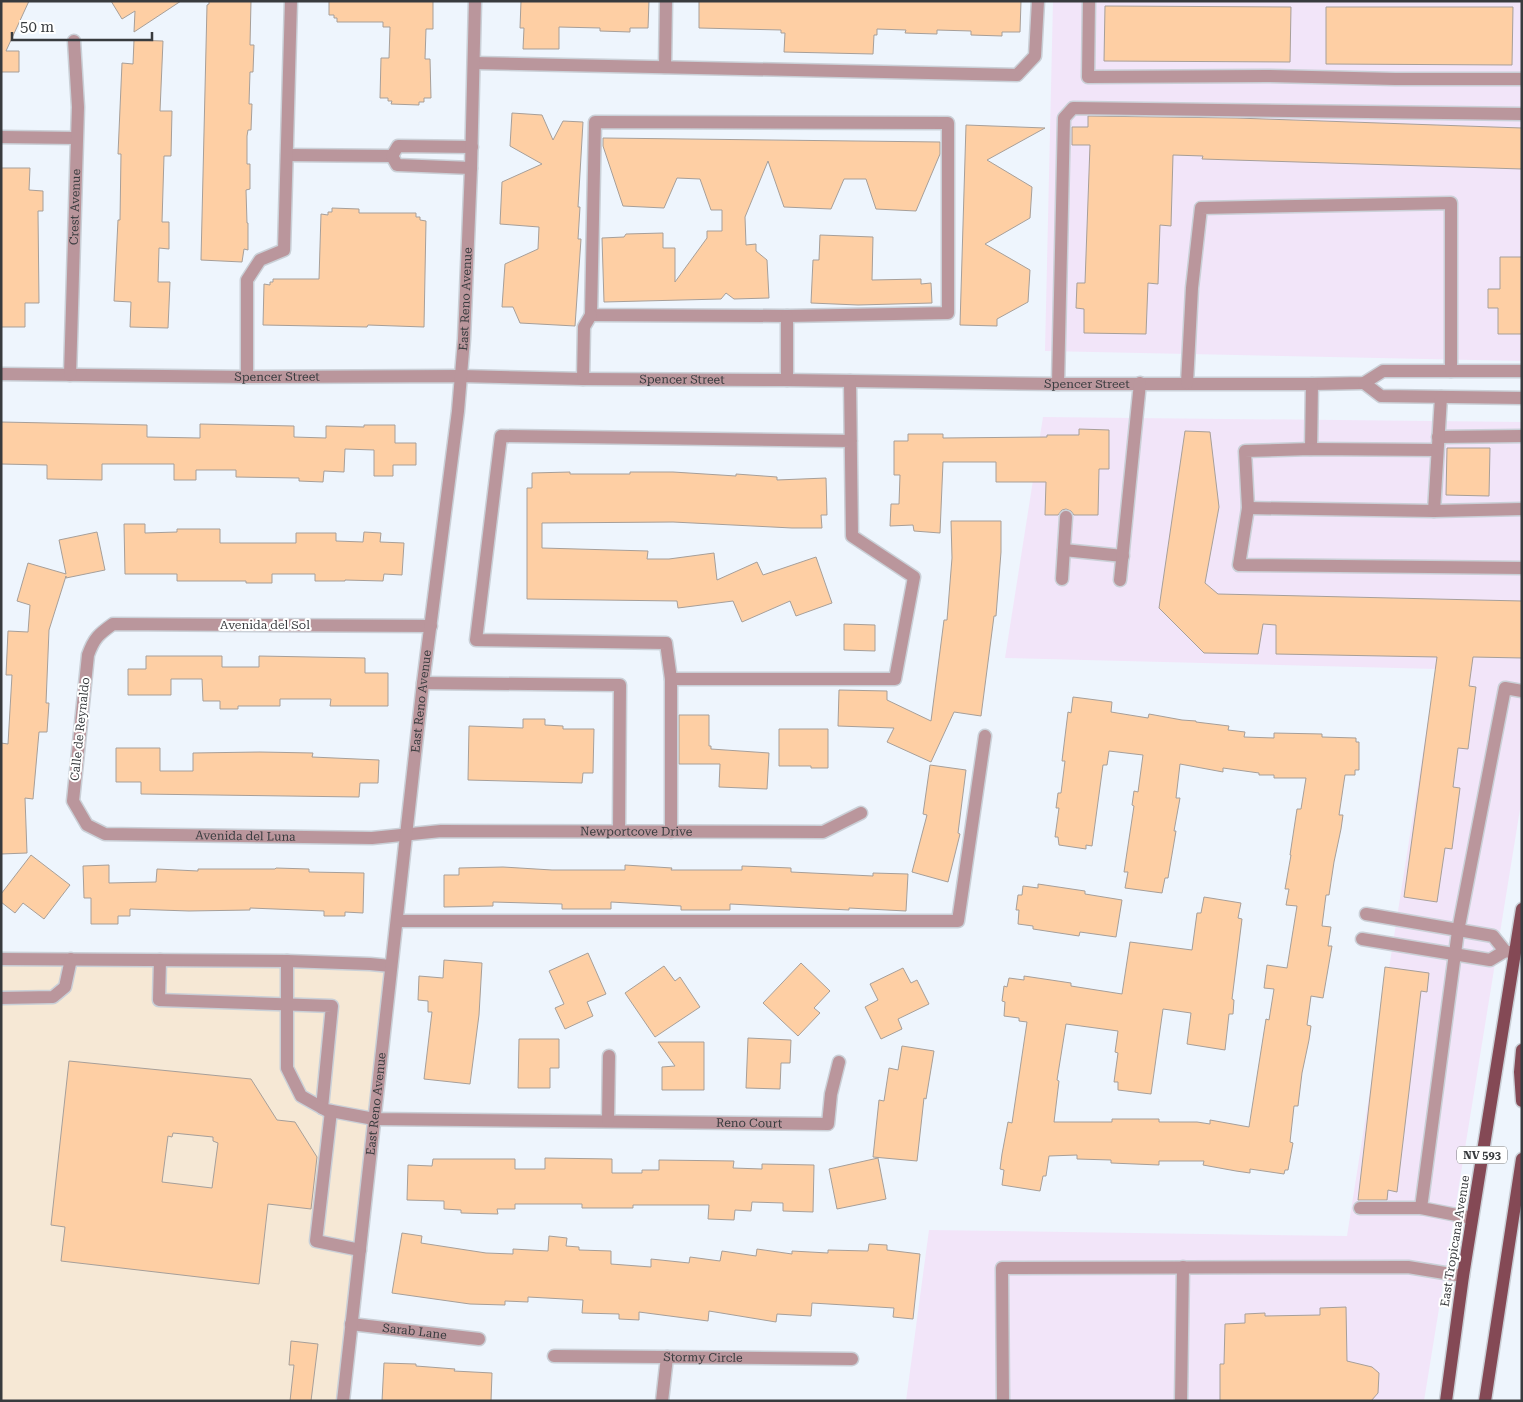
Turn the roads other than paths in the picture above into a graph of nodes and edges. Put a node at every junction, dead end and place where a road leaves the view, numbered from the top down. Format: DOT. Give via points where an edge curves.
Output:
graph roads {
  1 [pos="291,1"];
  2 [pos="476,1"];
  3 [pos="666,1"];
  4 [pos="1038,1"];
  5 [pos="1089,1"];
  6 [pos="74,41"];
  7 [pos="474,63"];
  8 [pos="665,67"];
  9 [pos="1522,79"];
  10 [pos="1522,114"];
  11 [pos="1,137"];
  12 [pos="76,138"];
  13 [pos="472,147"];
  14 [pos="287,155"];
  15 [pos="392,156"];
  16 [pos="471,168"];
  17 [pos="591,315"];
  18 [pos="787,316"];
  19 [pos="1451,371"];
  20 [pos="1522,372"];
  21 [pos="1,374"];
  22 [pos="70,375"];
  23 [pos="461,376"];
  24 [pos="247,377"];
  25 [pos="583,380"];
  26 [pos="787,380"];
  27 [pos="850,381"];
  28 [pos="1140,383"];
  29 [pos="1186,383"];
  30 [pos="1364,383"];
  31 [pos="1058,384"];
  32 [pos="1312,384"];
  33 [pos="1441,397"];
  34 [pos="1522,398"];
  35 [pos="1522,436"];
  36 [pos="851,441"];
  37 [pos="1437,444"];
  38 [pos="1312,449"];
  39 [pos="1248,508"];
  40 [pos="1522,509"];
  41 [pos="1434,511"];
  42 [pos="1066,517"];
  43 [pos="1064,550"];
  44 [pos="1123,556"];
  45 [pos="1522,568"];
  46 [pos="1062,579"];
  47 [pos="1120,580"];
  48 [pos="431,626"];
  49 [pos="102,632"];
  50 [pos="671,680"];
  51 [pos="423,683"];
  52 [pos="1522,691"];
  53 [pos="985,736"];
  54 [pos="862,812"];
  55 [pos="87,825"];
  56 [pos="619,831"];
  57 [pos="671,832"];
  58 [pos="406,834"];
  59 [pos="1522,909"];
  60 [pos="1366,914"];
  61 [pos="397,921"];
  62 [pos="1458,931"];
  63 [pos="1362,939"];
  64 [pos="1515,946"];
  65 [pos="1455,956"];
  66 [pos="1,958"];
  67 [pos="71,959"];
  68 [pos="160,960"];
  69 [pos="287,961"];
  70 [pos="391,966"];
  71 [pos="1,998"];
  72 [pos="287,1005"];
  73 [pos="1522,1050"];
  74 [pos="609,1056"];
  75 [pos="840,1062"];
  76 [pos="1522,1101"];
  77 [pos="326,1109"];
  78 [pos="374,1119"];
  79 [pos="608,1121"];
  80 [pos="1522,1159"];
  81 [pos="1360,1208"];
  82 [pos="1421,1208"];
  83 [pos="1472,1218"];
  84 [pos="360,1250"];
  85 [pos="1183,1267"];
  86 [pos="1463,1276"];
  87 [pos="351,1324"];
  88 [pos="479,1339"];
  89 [pos="554,1356"];
  90 [pos="667,1357"];
  91 [pos="852,1359"];
  92 [pos="343,1401"];
  93 [pos="662,1401"];
  94 [pos="1002,1401"];
  95 [pos="1181,1401"];
  96 [pos="1446,1401"];
  97 [pos="1485,1401"];
  1 -- 14 [label="street"];
  2 -- 7 [label="street, East Reno Avenue"];
  3 -- 8 [label="street"];
  4 -- 8 [label="street" via="1035,56 1017,75"];
  5 -- 9 [label="street" via="1088,77"];
  6 -- 12 [label="street, Crest Avenue" via="78,107"];
  7 -- 8 [label="street"];
  7 -- 13 [label="street, East Reno Avenue"];
  10 -- 31 [label="street" via="1073,108 1064,118"];
  11 -- 12 [label="street"];
  12 -- 22 [label="street, Crest Avenue"];
  13 -- 15 [label="street" via="398,146"];
  13 -- 16 [label="street, East Reno Avenue"];
  14 -- 15 [label="street"];
  14 -- 24 [label="street" via="284,250 260,260 247,280"];
  15 -- 16 [label="street" via="397,165"];
  16 -- 23 [label="street, East Reno Avenue"];
  17 -- 18 [label="street"];
  17 -- 18 [label="street" via="595,122 948,123 948,313"];
  17 -- 25 [label="street" via="584,327"];
  18 -- 26 [label="street"];
  19 -- 20 [label="street"];
  19 -- 29 [label="street" via="1451,203 1201,208"];
  19 -- 30 [label="street" via="1384,370"];
  21 -- 22 [label="street, Spencer Street"];
  22 -- 24 [label="street, Spencer Street"];
  23 -- 24 [label="street, Spencer Street"];
  23 -- 25 [label="street, Spencer Street"];
  23 -- 48 [label="street, East Reno Avenue"];
  25 -- 26 [label="street, Spencer Street"];
  26 -- 27 [label="street, Spencer Street"];
  27 -- 31 [label="street, Spencer Street"];
  27 -- 36 [label="street"];
  28 -- 29 [label="street, Spencer Street"];
  28 -- 31 [label="street, Spencer Street"];
  28 -- 44 [label="street"];
  29 -- 32 [label="street, Spencer Street"];
  30 -- 32 [label="street, Spencer Street"];
  30 -- 33 [label="street" via="1381,396"];
  32 -- 38 [label="street"];
  33 -- 34 [label="street"];
  33 -- 37 [label="street"];
  35 -- 37 [label="street"];
  36 -- 50 [label="street" via="852,536 914,577 895,679"];
  36 -- 50 [label="street" via="501,436 476,640 666,643"];
  37 -- 38 [label="street"];
  37 -- 41 [label="street"];
  38 -- 39 [label="street" via="1246,451"];
  39 -- 41 [label="street"];
  39 -- 45 [label="street" via="1239,565"];
  40 -- 41 [label="street"];
  42 -- 43 [label="street"];
  43 -- 44 [label="street"];
  43 -- 46 [label="street"];
  44 -- 47 [label="street"];
  48 -- 49 [label="street, Avenida del Sol" via="113,624"];
  48 -- 51 [label="street, East Reno Avenue"];
  49 -- 55 [label="street, Calle de Reynaldo" via="93,641 88,655 73,801"];
  50 -- 57 [label="street"];
  51 -- 56 [label="street" via="620,685"];
  51 -- 58 [label="street, East Reno Avenue"];
  52 -- 62 [label="street" via="1505,688"];
  53 -- 61 [label="street" via="958,921"];
  54 -- 57 [label="street, Newportcove Drive" via="823,832"];
  55 -- 58 [label="street, Avenida del Luna" via="105,834 372,838"];
  56 -- 57 [label="street, Newportcove Drive"];
  56 -- 58 [label="street, Newportcove Drive" via="441,831"];
  58 -- 61 [label="street, East Reno Avenue"];
  59 -- 64 [label="main road, East Tropicana Avenue / NV 593"];
  60 -- 62 [label="street"];
  61 -- 70 [label="street, East Reno Avenue"];
  62 -- 64 [label="street" via="1493,936"];
  62 -- 65 [label="street"];
  63 -- 65 [label="street"];
  64 -- 65 [label="street" via="1490,960"];
  64 -- 83 [label="main road, East Tropicana Avenue / NV 593"];
  65 -- 82 [label="street"];
  66 -- 67 [label="street"];
  67 -- 68 [label="street"];
  67 -- 71 [label="street" via="65,987 53,997"];
  68 -- 69 [label="street"];
  68 -- 72 [label="street" via="159,1000"];
  69 -- 70 [label="street"];
  69 -- 72 [label="street"];
  70 -- 78 [label="street, East Reno Avenue"];
  72 -- 77 [label="street" via="287,1068 301,1096"];
  72 -- 77 [label="street" via="332,1006"];
  73 -- 76 [label="main road"];
  74 -- 79 [label="street"];
  75 -- 79 [label="street, Reno Court" via="831,1094 828,1124"];
  77 -- 78 [label="street, Reno Court"];
  77 -- 84 [label="street" via="316,1241"];
  78 -- 79 [label="street, Reno Court"];
  78 -- 84 [label="street, East Reno Avenue"];
  80 -- 97 [label="main road, NV 593"];
  81 -- 82 [label="street"];
  82 -- 83 [label="street"];
  83 -- 86 [label="main road, East Tropicana Avenue / NV 593"];
  84 -- 87 [label="street, East Reno Avenue"];
  85 -- 86 [label="street" via="1408,1267"];
  85 -- 94 [label="street" via="1002,1268"];
  85 -- 95 [label="street"];
  86 -- 96 [label="main road, East Tropicana Avenue / NV 593"];
  87 -- 88 [label="street, Sarab Lane"];
  87 -- 92 [label="street, East Reno Avenue"];
  89 -- 90 [label="street, Stormy Circle"];
  90 -- 91 [label="street, Stormy Circle"];
  90 -- 93 [label="street"];
}
